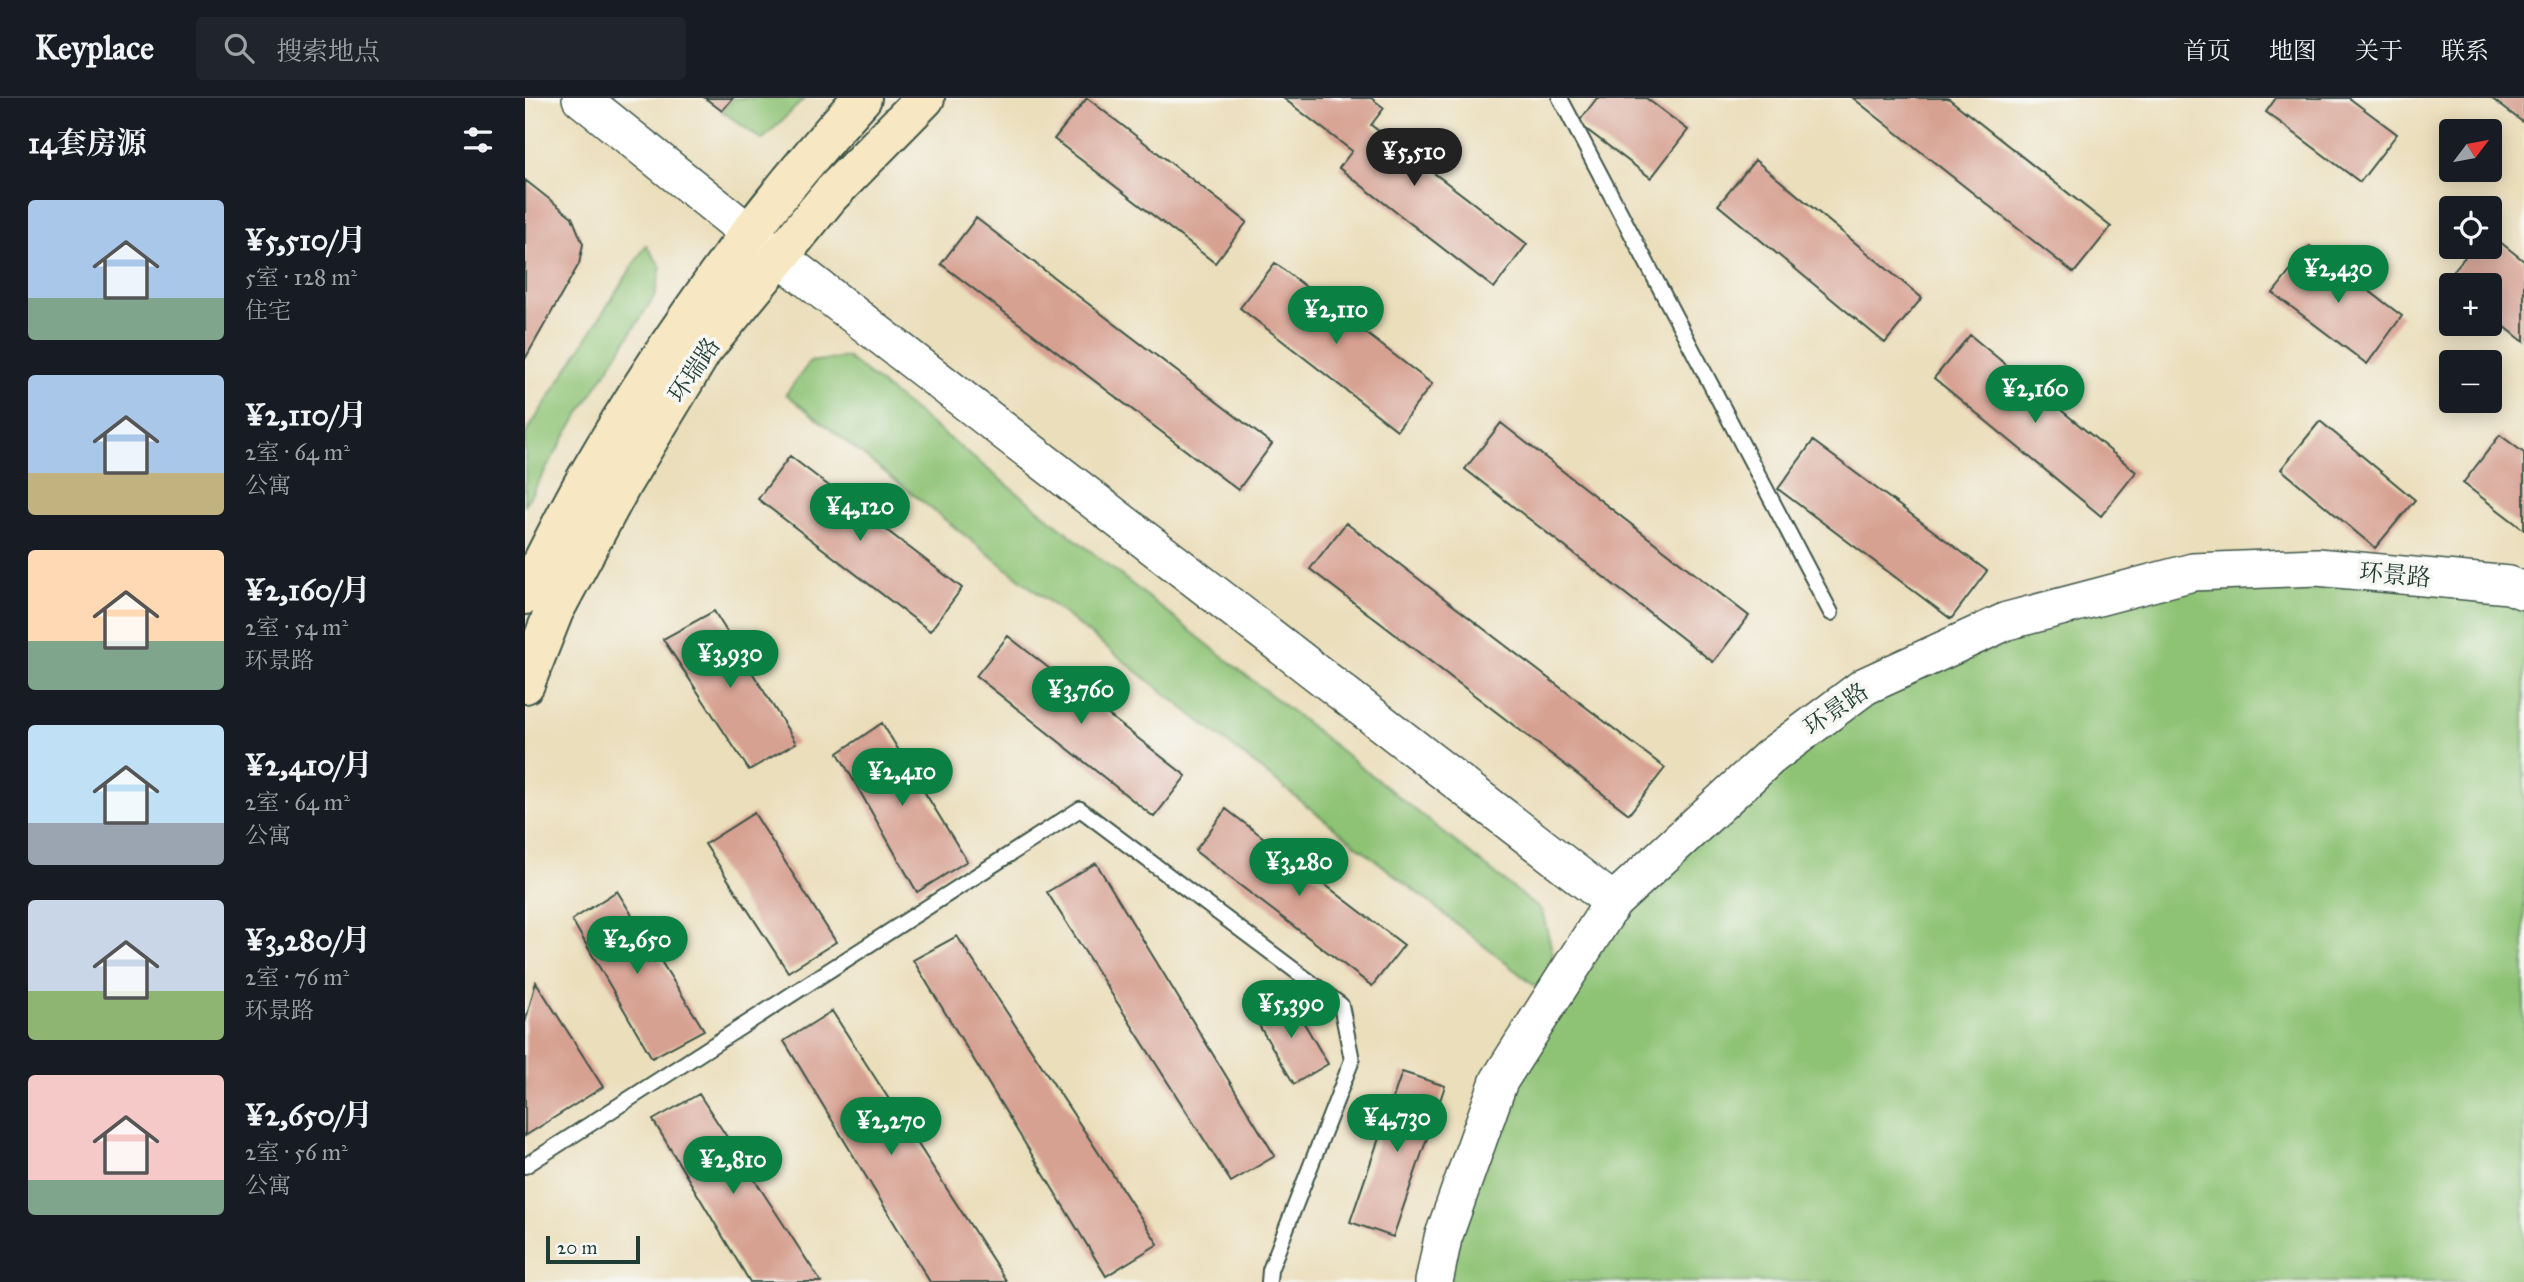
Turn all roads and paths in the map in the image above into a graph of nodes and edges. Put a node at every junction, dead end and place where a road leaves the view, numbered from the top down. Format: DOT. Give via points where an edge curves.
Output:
graph roads {
  1 [pos="581,98"];
  2 [pos="862,98"];
  3 [pos="926,98"];
  4 [pos="1560,98"];
  5 [pos="749,234"];
  6 [pos="779,257"];
  7 [pos="2524,591"];
  8 [pos="525,595"];
  9 [pos="1831,613"];
  10 [pos="525,684"];
  11 [pos="1613,902"];
  12 [pos="525,1166"];
  13 [pos="1269,1282"];
  14 [pos="1434,1282"];
  1 -- 5 [label="street"];
  2 -- 5 [label="main road, 环瑞路"];
  3 -- 6 [label="main road, 环瑞路" via="830,195"];
  4 -- 9 [label="lane"];
  5 -- 6 [label="street"];
  5 -- 8 [label="main road, 环瑞路" via="665,350 586,478"];
  6 -- 10 [label="main road, 环瑞路" via="703,350 628,473 554,611"];
  6 -- 11 [label="street"];
  7 -- 11 [label="street, 环景路" via="2509,585 2317,567 2193,572 2007,621 1865,686 1769,757"];
  11 -- 14 [label="street, 环景路" via="1499,1081 1443,1238"];
  12 -- 13 [label="lane" via="1080,808 1341,1005 1352,1060"];
}
